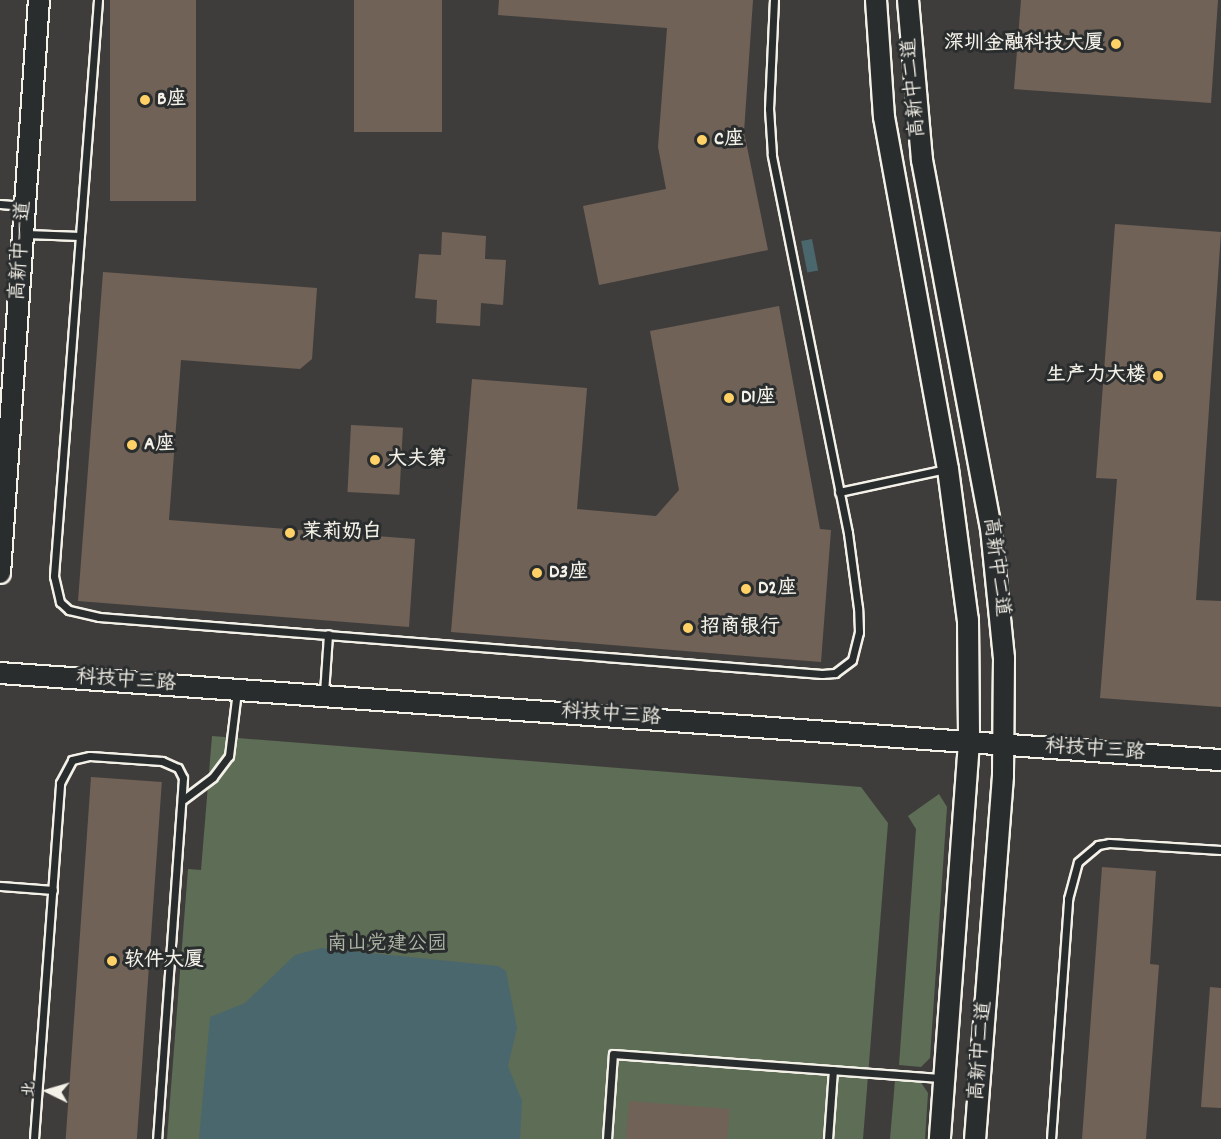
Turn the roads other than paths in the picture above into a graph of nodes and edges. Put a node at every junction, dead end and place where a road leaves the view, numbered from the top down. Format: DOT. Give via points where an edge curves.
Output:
graph roads {
  1 [pos="39,0"];
  2 [pos="98,0"];
  3 [pos="774,0"];
  4 [pos="876,0"];
  5 [pos="908,0"];
  6 [pos="0,204"];
  7 [pos="25,206"];
  8 [pos="23,233"];
  9 [pos="80,236"];
  10 [pos="948,469"];
  11 [pos="840,492"];
  12 [pos="0,573"];
  13 [pos="328,634"];
  14 [pos="0,673"];
  15 [pos="237,690"];
  16 [pos="323,696"];
  17 [pos="969,742"];
  18 [pos="1005,744"];
  19 [pos="1221,760"];
  20 [pos="184,799"];
  21 [pos="1221,850"];
  22 [pos="0,886"];
  23 [pos="52,890"];
  24 [pos="833,1070"];
  25 [pos="945,1078"];
  26 [pos="34,1139"];
  27 [pos="158,1139"];
  28 [pos="607,1139"];
  29 [pos="828,1139"];
  30 [pos="940,1139"];
  31 [pos="975,1139"];
  32 [pos="1051,1139"];
  1 -- 7 [label="main road, 高新中一道"];
  2 -- 9 [label="lane"];
  3 -- 11 [label="lane" via="769,109 772,155"];
  4 -- 10 [label="main road, 高新中二道" via="884,117"];
  5 -- 18 [label="main road, 高新中二道" via="921,160 997,575 1004,658"];
  6 -- 7 [label="lane"];
  7 -- 8 [label="main road, 高新中一道"];
  8 -- 9 [label="lane"];
  8 -- 12 [label="main road, 高新中一道"];
  9 -- 13 [label="lane" via="54,576 60,602 69,610 90,616"];
  10 -- 11 [label="lane"];
  10 -- 17 [label="main road, 高新中二道" via="968,620"];
  11 -- 13 [label="lane" via="859,633 852,660 835,673"];
  13 -- 16 [label="lane"];
  14 -- 15 [label="main road, 科技中三路"];
  15 -- 16 [label="main road, 科技中三路"];
  15 -- 20 [label="lane" via="230,756 213,777"];
  16 -- 17 [label="main road, 科技中三路"];
  17 -- 18 [label="main road, 科技中三路"];
  17 -- 25 [label="main road, 高新中二道"];
  18 -- 19 [label="main road, 科技中三路"];
  18 -- 31 [label="main road, 高新中二道"];
  20 -- 23 [label="lane" via="183,778 170,763 90,756 72,760 60,783"];
  20 -- 27 [label="lane"];
  21 -- 32 [label="lane" via="1109,843 1098,846 1078,862 1068,898"];
  22 -- 23 [label="lane"];
  23 -- 26 [label="lane"];
  24 -- 25 [label="lane"];
  24 -- 28 [label="lane" via="613,1054"];
  24 -- 29 [label="lane"];
  25 -- 30 [label="main road, 高新中二道"];
}
